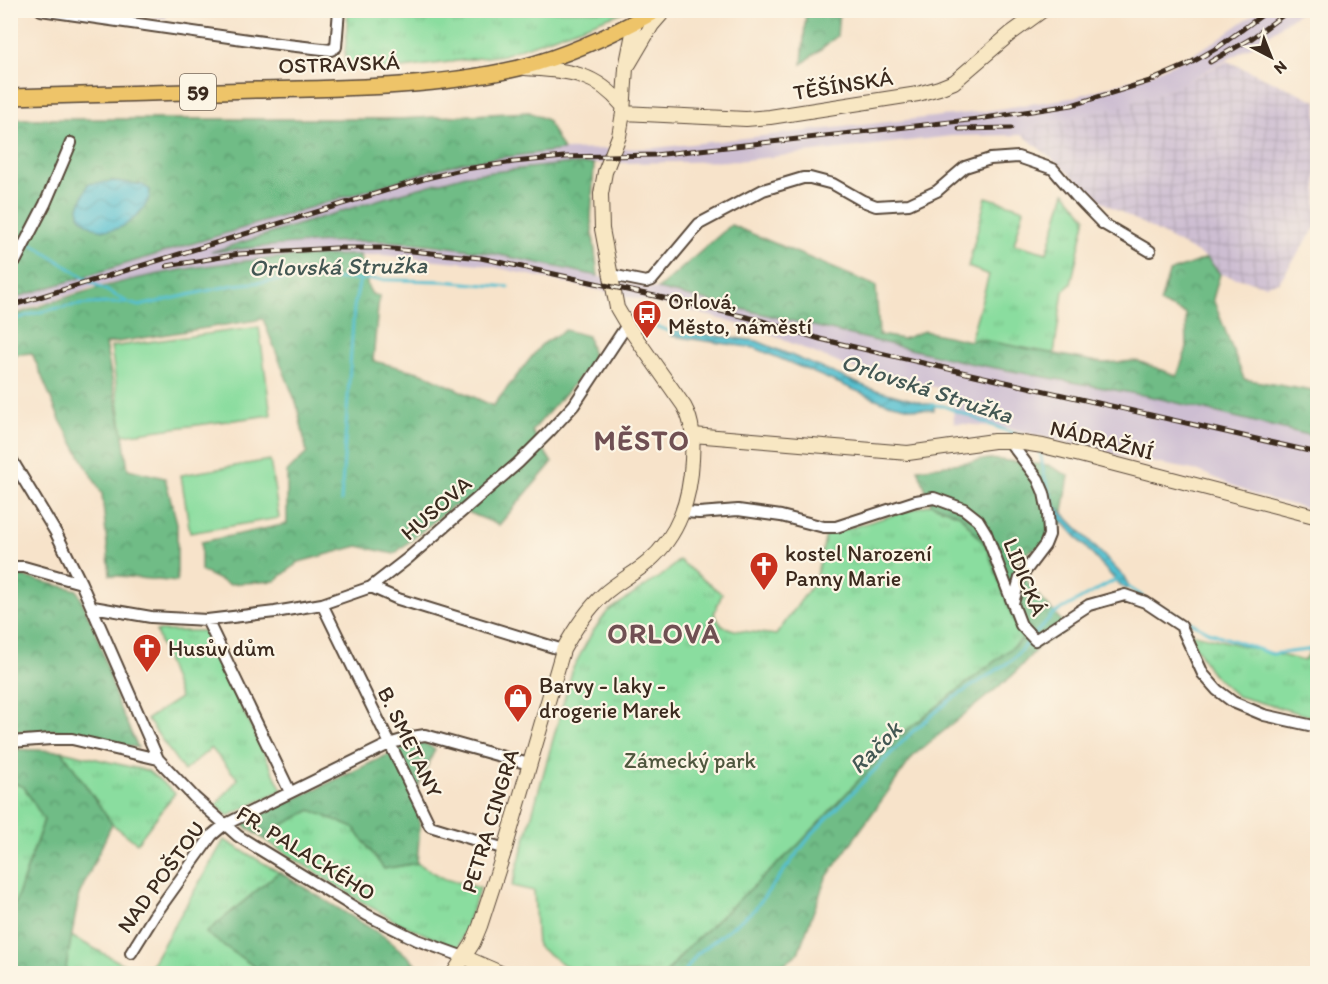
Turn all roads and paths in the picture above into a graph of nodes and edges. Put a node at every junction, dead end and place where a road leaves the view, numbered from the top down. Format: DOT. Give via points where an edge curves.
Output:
graph roads {
  1 [pos="41,10"];
  2 [pos="339,10"];
  3 [pos="657,10"];
  4 [pos="665,10"];
  5 [pos="1042,10"];
  6 [pos="635,17"];
  7 [pos="520,68"];
  8 [pos="626,68"];
  9 [pos="10,97"];
  10 [pos="623,110"];
  11 [pos="71,143"];
  12 [pos="1150,250"];
  13 [pos="10,264"];
  14 [pos="610,275"];
  15 [pos="627,325"];
  16 [pos="693,435"];
  17 [pos="1009,441"];
  18 [pos="10,457"];
  19 [pos="684,512"];
  20 [pos="1317,517"];
  21 [pos="10,567"];
  22 [pos="81,582"];
  23 [pos="371,586"];
  24 [pos="1013,603"];
  25 [pos="322,604"];
  26 [pos="93,607"];
  27 [pos="207,620"];
  28 [pos="563,650"];
  29 [pos="1317,727"];
  30 [pos="10,742"];
  31 [pos="389,744"];
  32 [pos="158,759"];
  33 [pos="530,764"];
  34 [pos="290,792"];
  35 [pos="224,825"];
  36 [pos="505,849"];
  37 [pos="131,953"];
  38 [pos="464,957"];
  39 [pos="453,974"];
  40 [pos="503,974"];
  1 -- 2 [label="street" via="331,50 336,47"];
  3 -- 6 [label="main road, OSTRAVSKÁ / 59"];
  4 -- 8 [label="street, PETRA CINGRA"];
  5 -- 10 [label="street, TĚŠÍNSKÁ" via="954,82 918,94 746,119"];
  6 -- 7 [label="main road, OSTRAVSKÁ / 59" via="575,49"];
  6 -- 8 [label="street, PETRA CINGRA"];
  7 -- 9 [label="main road, OSTRAVSKÁ / 59" via="376,87"];
  7 -- 10 [label="street" via="590,78 602,84"];
  8 -- 10 [label="street, PETRA CINGRA"];
  10 -- 14 [label="street, PETRA CINGRA" via="601,194"];
  11 -- 13 [label="street" via="45,204 16,260"];
  12 -- 14 [label="street" via="1102,223 1053,169 1018,157 976,162 926,197 889,206 876,206 833,184 803,178 763,190 699,224 652,280"];
  14 -- 15 [label="street, PETRA CINGRA" via="617,308"];
  15 -- 16 [label="street, PETRA CINGRA" via="684,406"];
  15 -- 23 [label="street, HUSOVA" via="574,405 549,432 518,463"];
  16 -- 17 [label="street, NÁDRAŽNÍ" via="908,453"];
  16 -- 19 [label="street, PETRA CINGRA"];
  17 -- 20 [label="street, NÁDRAŽNÍ" via="1080,455"];
  17 -- 24 [label="street" via="1044,493 1049,535 1020,578"];
  18 -- 22 [label="street, FR. PALACKÉHO"];
  19 -- 24 [label="street, LIDICKÁ" via="738,510 836,527 934,498 964,509 978,520"];
  19 -- 28 [label="street, PETRA CINGRA" via="665,544 604,594 576,627"];
  21 -- 22 [label="street"];
  22 -- 26 [label="street, FR. PALACKÉHO"];
  23 -- 25 [label="street, HUSOVA"];
  23 -- 28 [label="street" via="398,599"];
  24 -- 29 [label="street, LIDICKÁ" via="1021,625 1035,640 1089,605 1125,595 1145,602 1181,626 1203,674 1233,702 1264,715"];
  25 -- 27 [label="street, HUSOVA"];
  25 -- 31 [label="street, B. SMETANY"];
  26 -- 27 [label="street, HUSOVA" via="151,617"];
  26 -- 32 [label="street, FR. PALACKÉHO"];
  27 -- 34 [label="street"];
  28 -- 33 [label="street, PETRA CINGRA"];
  30 -- 32 [label="street" via="72,739"];
  31 -- 33 [label="street" via="425,735"];
  31 -- 34 [label="street"];
  31 -- 36 [label="street, B. SMETANY" via="430,825"];
  32 -- 35 [label="street, FR. PALACKÉHO"];
  33 -- 36 [label="street, PETRA CINGRA"];
  34 -- 35 [label="street"];
  35 -- 37 [label="street, NAD POŠTOU" via="212,835"];
  35 -- 38 [label="street, FR. PALACKÉHO" via="367,915 417,940"];
  36 -- 38 [label="street, PETRA CINGRA" via="480,926"];
  38 -- 39 [label="street, PETRA CINGRA"];
  38 -- 40 [label="street"];
}
